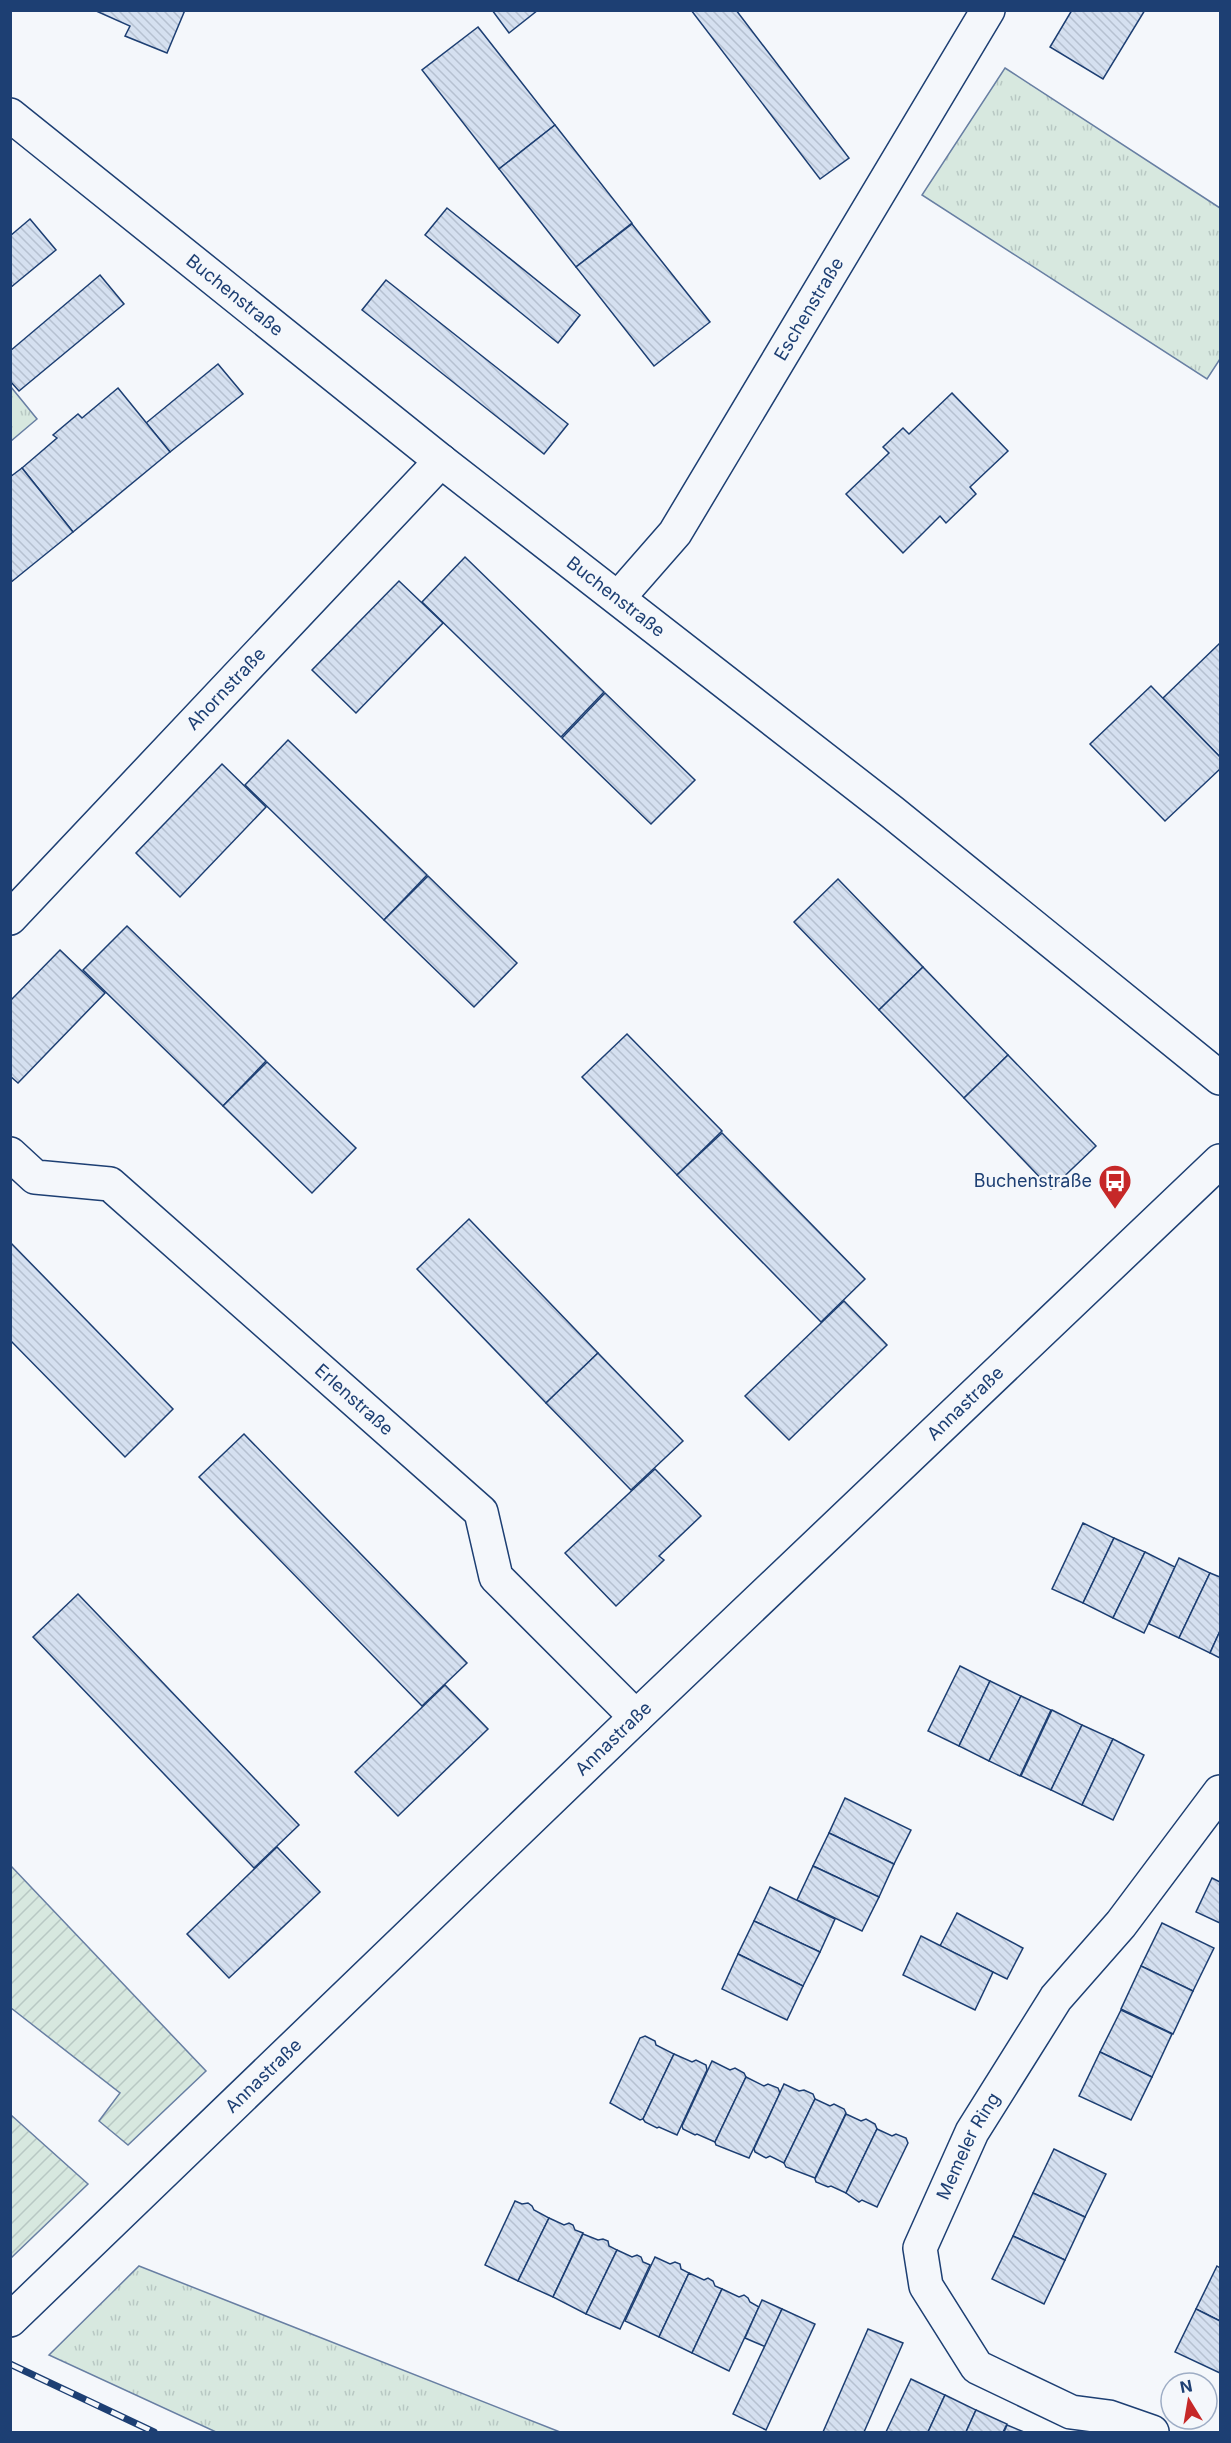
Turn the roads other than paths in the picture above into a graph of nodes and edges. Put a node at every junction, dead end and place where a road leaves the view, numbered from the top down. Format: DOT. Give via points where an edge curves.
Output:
graph roads {
  1 [pos="988,10"];
  2 [pos="10,115"];
  3 [pos="441,461"];
  4 [pos="619,597"];
  5 [pos="10,918"];
  6 [pos="1221,1078"];
  7 [pos="10,1155"];
  8 [pos="1221,1161"];
  9 [pos="636,1717"];
  10 [pos="1221,1792"];
  11 [pos="10,2320"];
  12 [pos="1152,2433"];
  1 -- 4 [label="street, Eschenstraße" via="675,533"];
  2 -- 3 [label="street, Buchenstraße"];
  3 -- 4 [label="street, Buchenstraße"];
  3 -- 5 [label="street, Ahornstraße"];
  4 -- 6 [label="street, Buchenstraße"];
  7 -- 9 [label="street, Erlenstraße" via="35,1177 110,1184 481,1512 496,1577"];
  8 -- 9 [label="street, Annastraße"];
  9 -- 11 [label="street, Annastraße"];
  10 -- 12 [label="street, Memeler Ring" via="1121,1924 1056,1998 972,2132 920,2248 926,2286 977,2367 1071,2412 1109,2417"];
}
